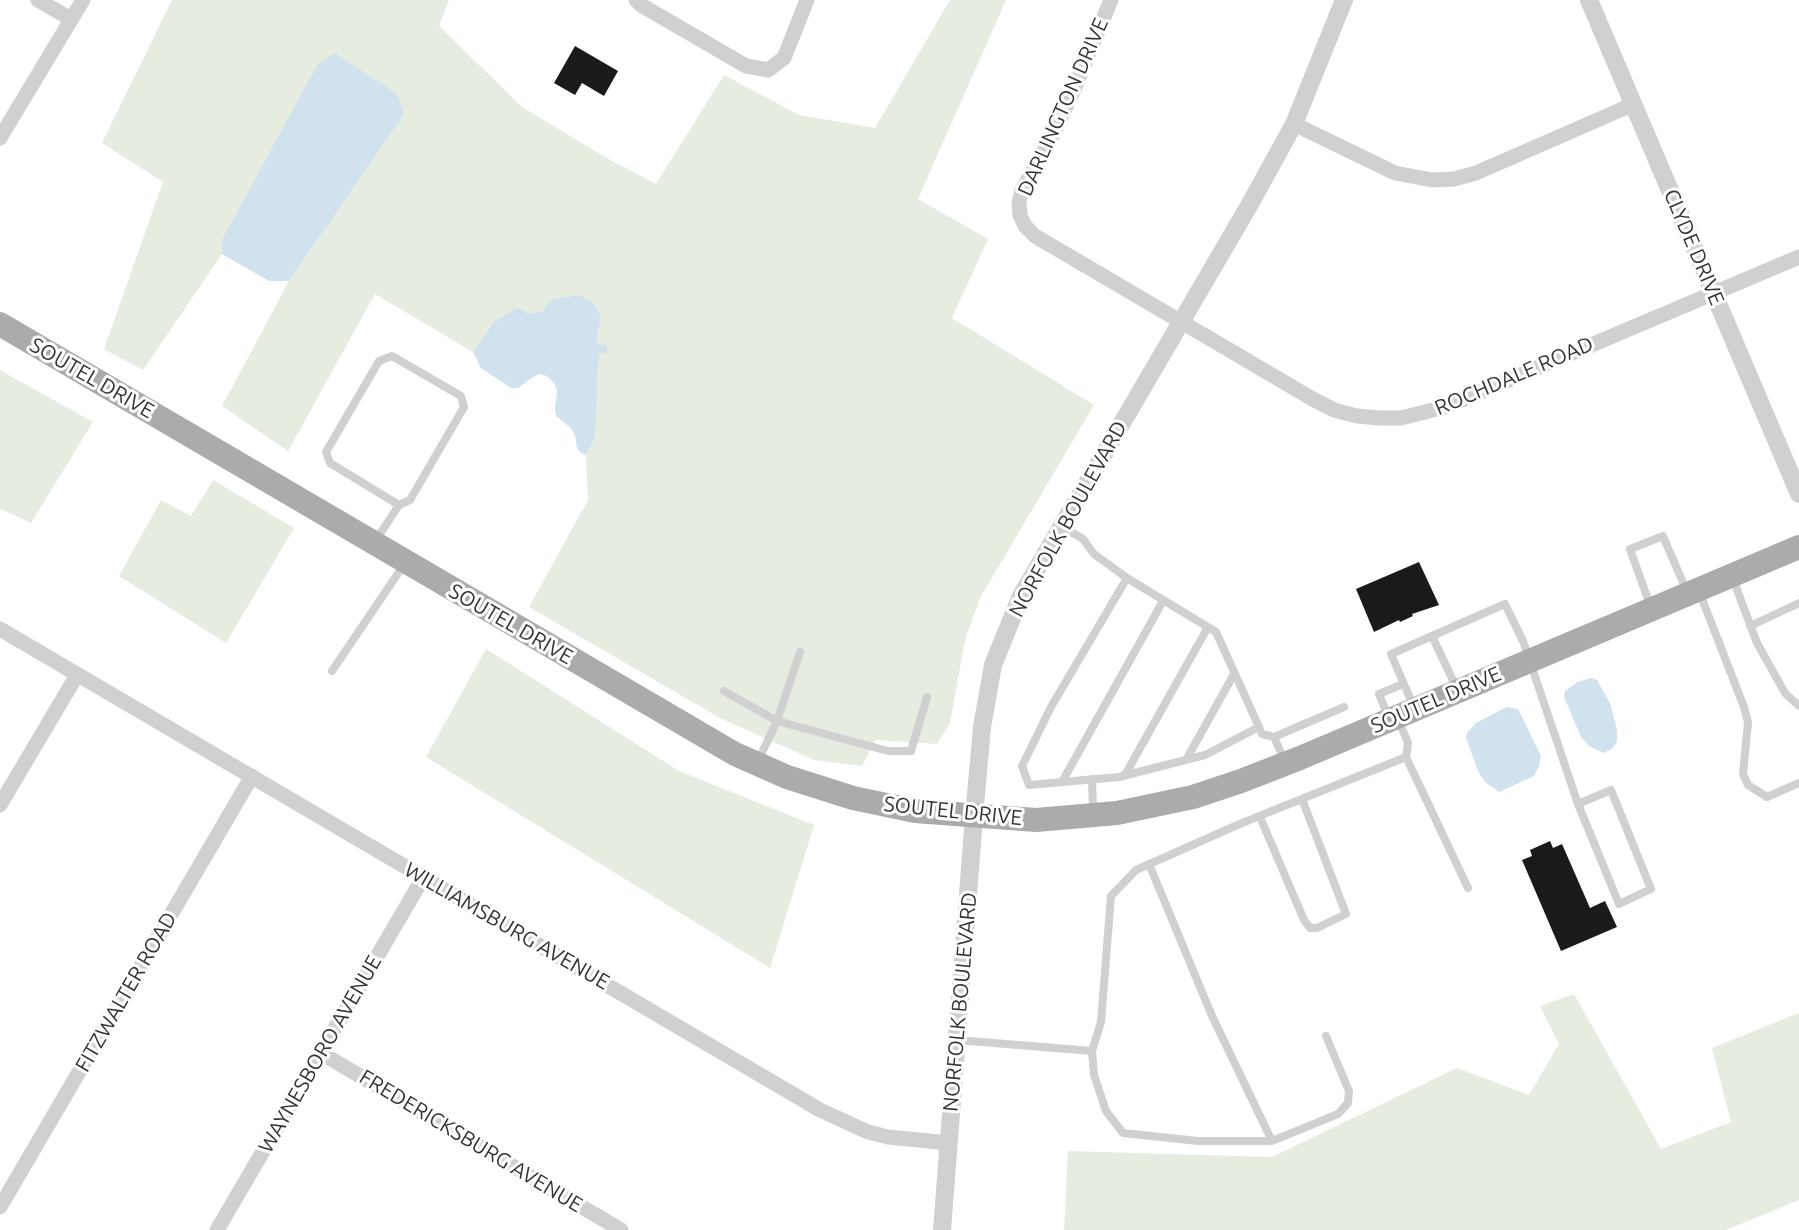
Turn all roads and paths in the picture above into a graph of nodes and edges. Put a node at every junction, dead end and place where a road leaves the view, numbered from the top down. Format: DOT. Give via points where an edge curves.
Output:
graph roads {
  1 [pos="38,0"];
  2 [pos="83,0"];
  3 [pos="636,0"];
  4 [pos="807,0"];
  5 [pos="1111,0"];
  6 [pos="1344,0"];
  7 [pos="1589,0"];
  8 [pos="71,19"];
  9 [pos="1634,104"];
  10 [pos="1294,124"];
  11 [pos="0,138"];
  12 [pos="1020,215"];
  13 [pos="1799,257"];
  14 [pos="1713,292"];
  15 [pos="1181,322"];
  16 [pos="0,324"];
  17 [pos="1799,494"];
  18 [pos="399,504"];
  19 [pos="1061,526"];
  20 [pos="374,544"];
  21 [pos="1799,547"];
  22 [pos="406,562"];
  23 [pos="1731,576"];
  24 [pos="1127,578"];
  25 [pos="1693,592"];
  26 [pos="1163,601"];
  27 [pos="1799,603"];
  28 [pos="1652,610"];
  29 [pos="1750,626"];
  30 [pos="1208,627"];
  31 [pos="0,629"];
  32 [pos="1432,636"];
  33 [pos="800,652"];
  34 [pos="1529,660"];
  35 [pos="332,671"];
  36 [pos="1234,674"];
  37 [pos="77,675"];
  38 [pos="1404,684"];
  39 [pos="724,691"];
  40 [pos="1458,691"];
  41 [pos="927,697"];
  42 [pos="1799,706"];
  43 [pos="1344,707"];
  44 [pos="1400,716"];
  45 [pos="777,721"];
  46 [pos="1259,727"];
  47 [pos="1274,737"];
  48 [pos="1406,758"];
  49 [pos="1186,760"];
  50 [pos="757,762"];
  51 [pos="1285,764"];
  52 [pos="252,776"];
  53 [pos="1125,776"];
  54 [pos="1092,779"];
  55 [pos="1062,782"];
  56 [pos="1799,783"];
  57 [pos="1302,799"];
  58 [pos="1578,804"];
  59 [pos="0,805"];
  60 [pos="1093,816"];
  61 [pos="974,817"];
  62 [pos="1260,817"];
  63 [pos="1149,864"];
  64 [pos="423,878"];
  65 [pos="1468,888"];
  66 [pos="1326,1036"];
  67 [pos="957,1040"];
  68 [pos="1092,1051"];
  69 [pos="321,1053"];
  70 [pos="1272,1141"];
  71 [pos="949,1143"];
  72 [pos="0,1207"];
  73 [pos="218,1230"];
  74 [pos="621,1230"];
  75 [pos="942,1230"];
  1 -- 8 [label="street"];
  2 -- 8 [label="street"];
  3 -- 4 [label="street" via="746,66 768,70 784,58"];
  5 -- 12 [label="street, DARLINGTON DRIVE" via="1071,96 1022,190"];
  6 -- 10 [label="street, NORFOLK BOULEVARD"];
  7 -- 9 [label="street, CLYDE DRIVE"];
  8 -- 11 [label="street"];
  9 -- 10 [label="street" via="1476,173 1432,180 1395,173"];
  9 -- 14 [label="street, CLYDE DRIVE"];
  10 -- 15 [label="street, NORFOLK BOULEVARD"];
  12 -- 15 [label="street, ROCHDALE ROAD" via="1035,236"];
  13 -- 14 [label="street, ROCHDALE ROAD"];
  14 -- 15 [label="street, ROCHDALE ROAD" via="1445,407 1401,418 1357,416 1334,410"];
  14 -- 17 [label="street, CLYDE DRIVE"];
  15 -- 19 [label="street, NORFOLK BOULEVARD"];
  16 -- 20 [label="main road, SOUTEL DRIVE"];
  18 -- 18 [label="lane" via="410,500 464,407 462,396 392,356 379,361 326,452 330,463"];
  18 -- 20 [label="lane"];
  19 -- 24 [label="lane" via="1083,539 1094,555"];
  19 -- 61 [label="street, NORFOLK BOULEVARD" via="1021,596 993,665 982,727"];
  20 -- 22 [label="main road, SOUTEL DRIVE"];
  21 -- 23 [label="main road, SOUTEL DRIVE"];
  22 -- 35 [label="lane"];
  22 -- 50 [label="main road, SOUTEL DRIVE" via="735,754"];
  23 -- 25 [label="main road, SOUTEL DRIVE"];
  23 -- 29 [label="lane"];
  24 -- 26 [label="lane"];
  24 -- 55 [label="lane" via="1051,707 1022,766 1029,785"];
  25 -- 28 [label="main road, SOUTEL DRIVE"];
  25 -- 28 [label="lane" via="1663,536 1630,549"];
  25 -- 56 [label="lane" via="1744,707 1748,722 1743,774 1748,785 1767,798"];
  26 -- 30 [label="lane"];
  26 -- 55 [label="lane"];
  27 -- 29 [label="lane"];
  28 -- 34 [label="main road, SOUTEL DRIVE"];
  29 -- 42 [label="lane" via="1785,693"];
  30 -- 36 [label="lane" via="1216,632"];
  30 -- 53 [label="lane"];
  31 -- 37 [label="street, WILLIAMSBURG AVENUE"];
  32 -- 34 [label="lane" via="1505,604"];
  32 -- 38 [label="lane" via="1391,654"];
  32 -- 40 [label="lane"];
  33 -- 45 [label="lane"];
  34 -- 40 [label="main road, SOUTEL DRIVE"];
  34 -- 58 [label="lane"];
  36 -- 46 [label="lane"];
  36 -- 49 [label="lane"];
  37 -- 52 [label="street, WILLIAMSBURG AVENUE"];
  37 -- 59 [label="street"];
  38 -- 44 [label="lane"];
  38 -- 44 [label="lane" via="1379,694"];
  39 -- 45 [label="lane"];
  40 -- 44 [label="main road, SOUTEL DRIVE"];
  41 -- 45 [label="lane" via="911,751 888,751"];
  43 -- 47 [label="lane"];
  44 -- 48 [label="lane" via="1408,743"];
  44 -- 51 [label="main road, SOUTEL DRIVE"];
  45 -- 50 [label="lane"];
  46 -- 47 [label="lane" via="1262,734"];
  46 -- 49 [label="lane" via="1205,755"];
  47 -- 51 [label="lane"];
  48 -- 57 [label="lane"];
  48 -- 65 [label="lane"];
  49 -- 53 [label="lane"];
  50 -- 61 [label="main road, SOUTEL DRIVE" via="787,777 853,798 915,811"];
  51 -- 60 [label="main road, SOUTEL DRIVE" via="1193,797"];
  52 -- 64 [label="street, WILLIAMSBURG AVENUE"];
  52 -- 72 [label="street, FITZWALTER ROAD"];
  53 -- 54 [label="lane"];
  54 -- 55 [label="lane"];
  54 -- 60 [label="lane"];
  57 -- 62 [label="lane"];
  57 -- 62 [label="lane" via="1346,914 1317,928 1310,928 1304,920"];
  58 -- 58 [label="lane" via="1611,790 1651,889 1619,904"];
  60 -- 61 [label="main road, SOUTEL DRIVE" via="1036,820"];
  61 -- 67 [label="street, NORFOLK BOULEVARD"];
  62 -- 63 [label="lane"];
  63 -- 68 [label="lane" via="1136,870 1111,896 1101,1022"];
  63 -- 70 [label="lane" via="1212,1016"];
  64 -- 69 [label="street, WAYNESBORO AVENUE"];
  64 -- 71 [label="street, WILLIAMSBURG AVENUE" via="842,1122 888,1137"];
  66 -- 70 [label="lane" via="1349,1091 1348,1103 1338,1114"];
  67 -- 68 [label="lane"];
  67 -- 71 [label="street, NORFOLK BOULEVARD"];
  68 -- 70 [label="lane" via="1094,1075 1106,1111 1123,1133 1198,1141"];
  69 -- 73 [label="street, WAYNESBORO AVENUE"];
  69 -- 74 [label="street, FREDERICKSBURG AVENUE"];
  71 -- 75 [label="street, NORFOLK BOULEVARD"];
}
